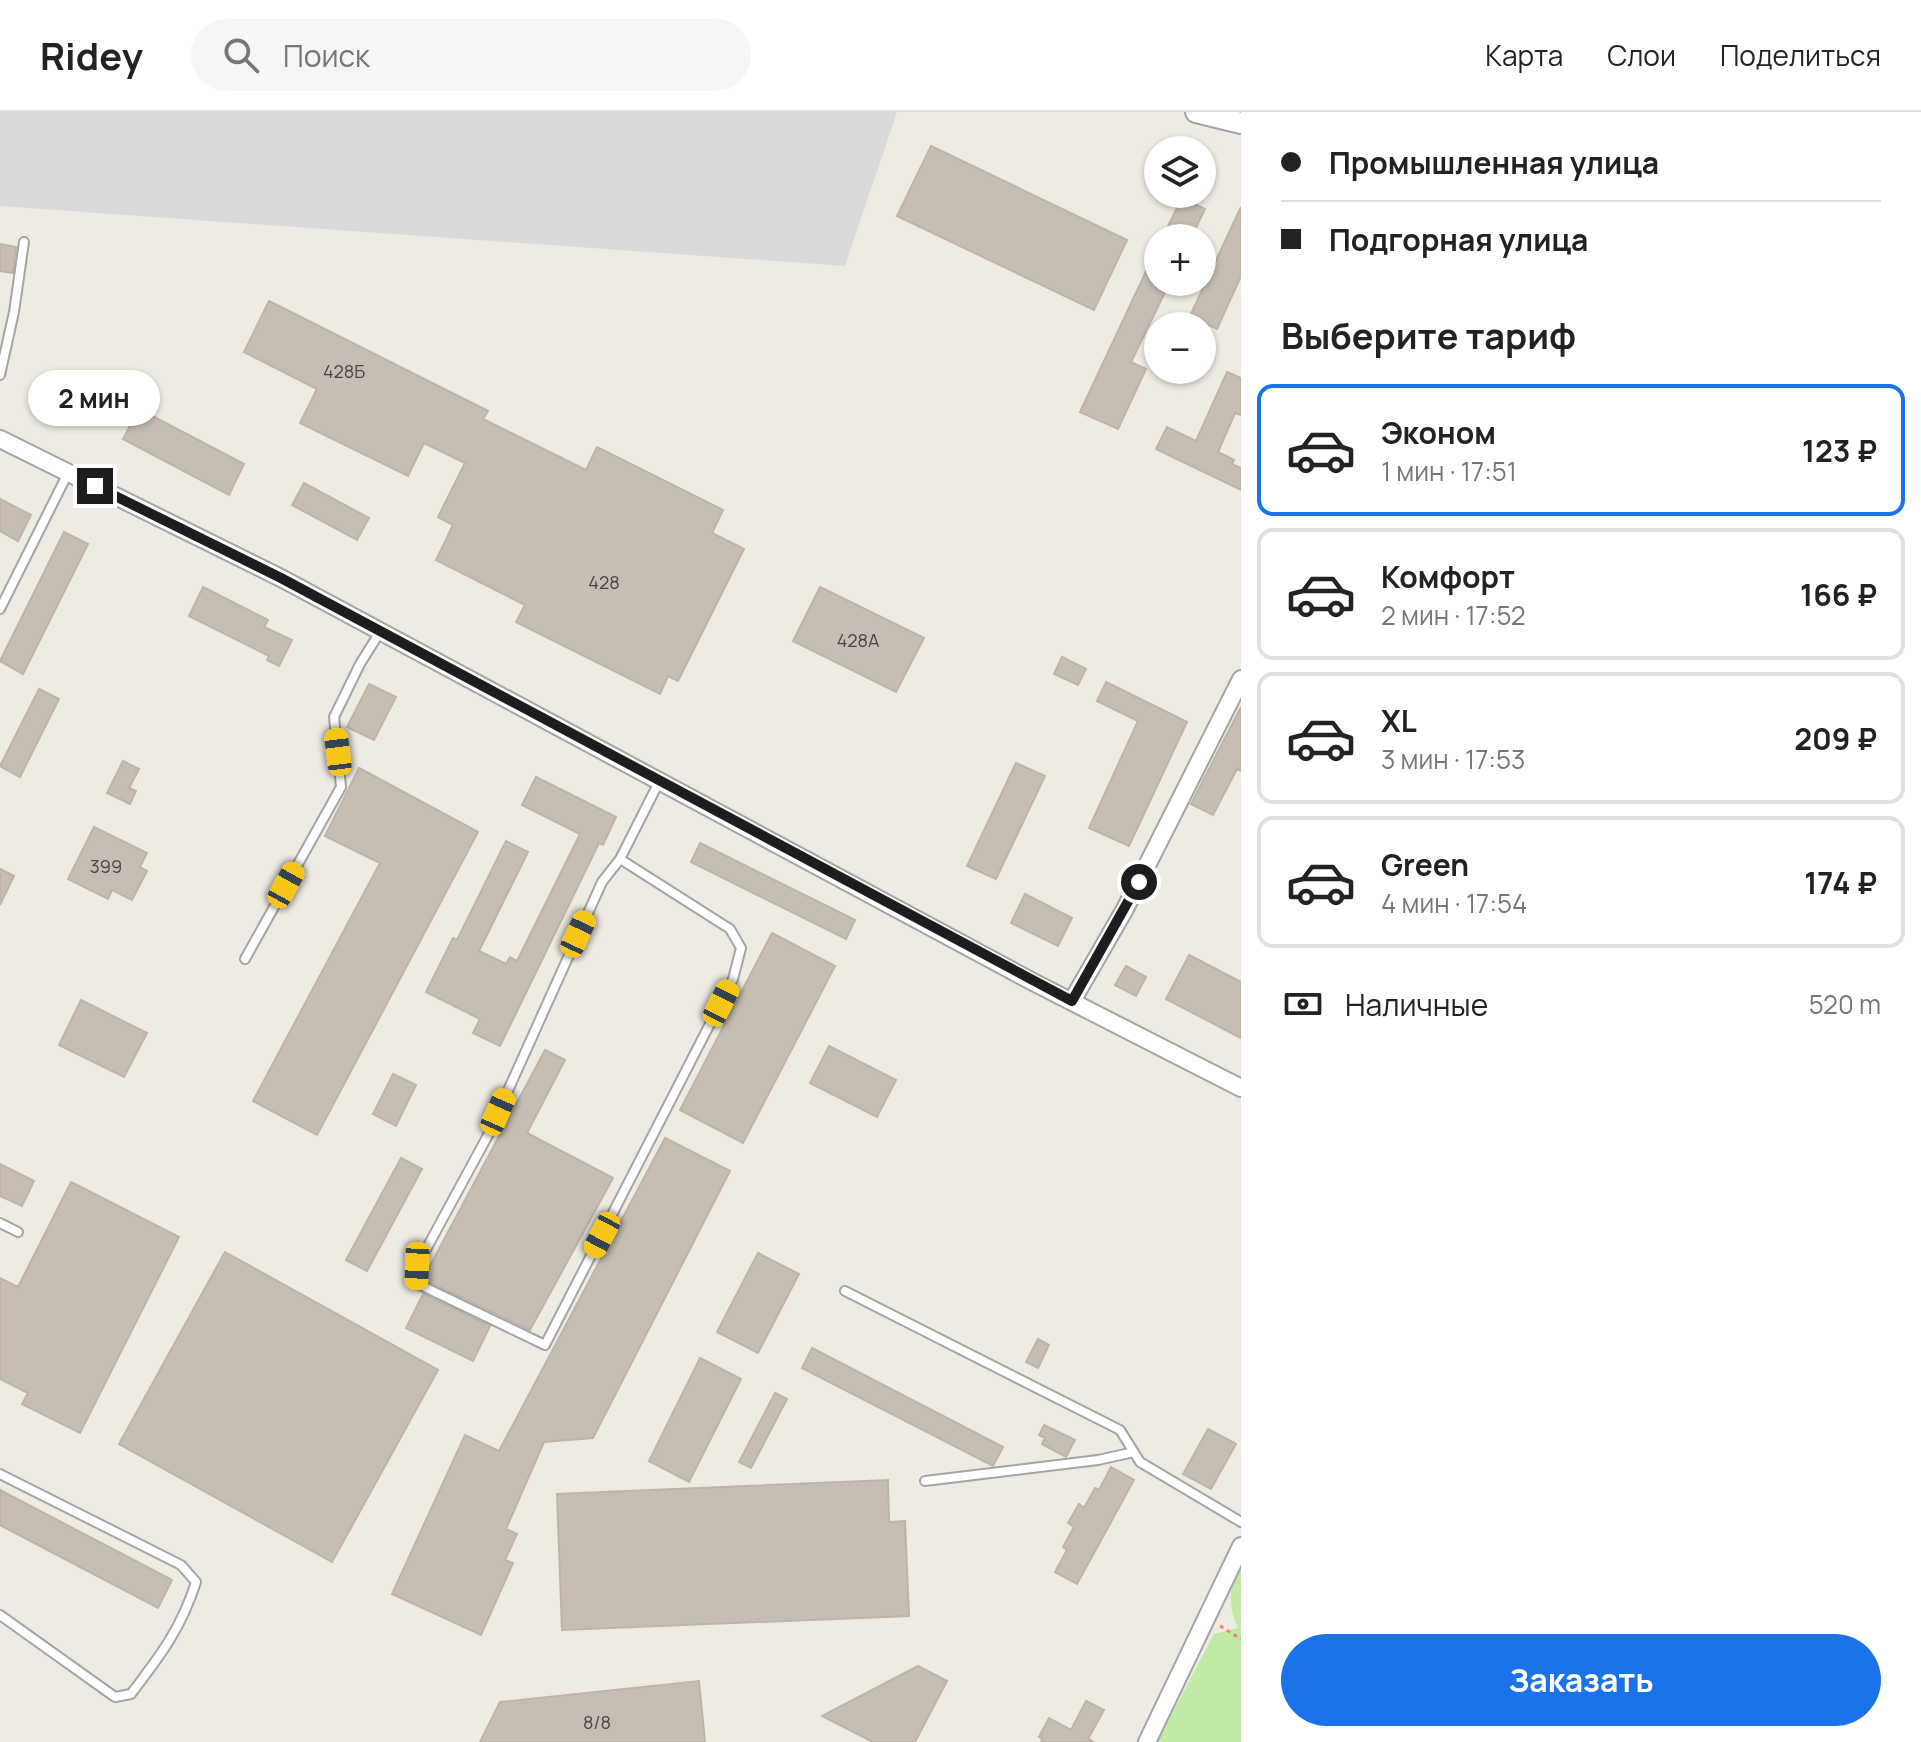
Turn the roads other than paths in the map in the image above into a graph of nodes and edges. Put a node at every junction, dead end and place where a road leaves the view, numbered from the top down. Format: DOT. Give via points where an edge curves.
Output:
graph roads {
  1 [pos="1196,112"];
  2 [pos="1241,123"];
  3 [pos="24,242"];
  4 [pos="0,375"];
  5 [pos="0,439"];
  6 [pos="68,473"];
  7 [pos="0,609"];
  8 [pos="380,632"];
  9 [pos="1241,679"];
  10 [pos="659,782"];
  11 [pos="620,859"];
  12 [pos="245,959"];
  13 [pos="1072,1001"];
  14 [pos="1241,1088"];
  15 [pos="0,1223"];
  16 [pos="18,1232"];
  17 [pos="845,1291"];
  18 [pos="1134,1452"];
  19 [pos="0,1474"];
  20 [pos="925,1481"];
  21 [pos="1241,1522"];
  22 [pos="1241,1546"];
  23 [pos="0,1615"];
  24 [pos="1147,1742"];
  1 -- 2 [label="street"];
  3 -- 4 [label="lane"];
  5 -- 6 [label="street"];
  6 -- 7 [label="lane"];
  6 -- 8 [label="street"];
  8 -- 10 [label="street"];
  8 -- 12 [label="lane" via="334,717 341,787"];
  9 -- 13 [label="street" via="1125,909"];
  10 -- 11 [label="lane"];
  10 -- 13 [label="street"];
  11 -- 11 [label="lane" via="730,929 741,948 726,992 545,1345 416,1283 417,1266 487,1137 602,882"];
  13 -- 14 [label="street"];
  15 -- 16 [label="lane"];
  17 -- 18 [label="lane" via="1120,1430"];
  18 -- 20 [label="lane"];
  18 -- 21 [label="lane" via="1140,1462"];
  19 -- 23 [label="lane" via="181,1565 196,1582 170,1643 131,1694 115,1697"];
  22 -- 24 [label="street"];
}
